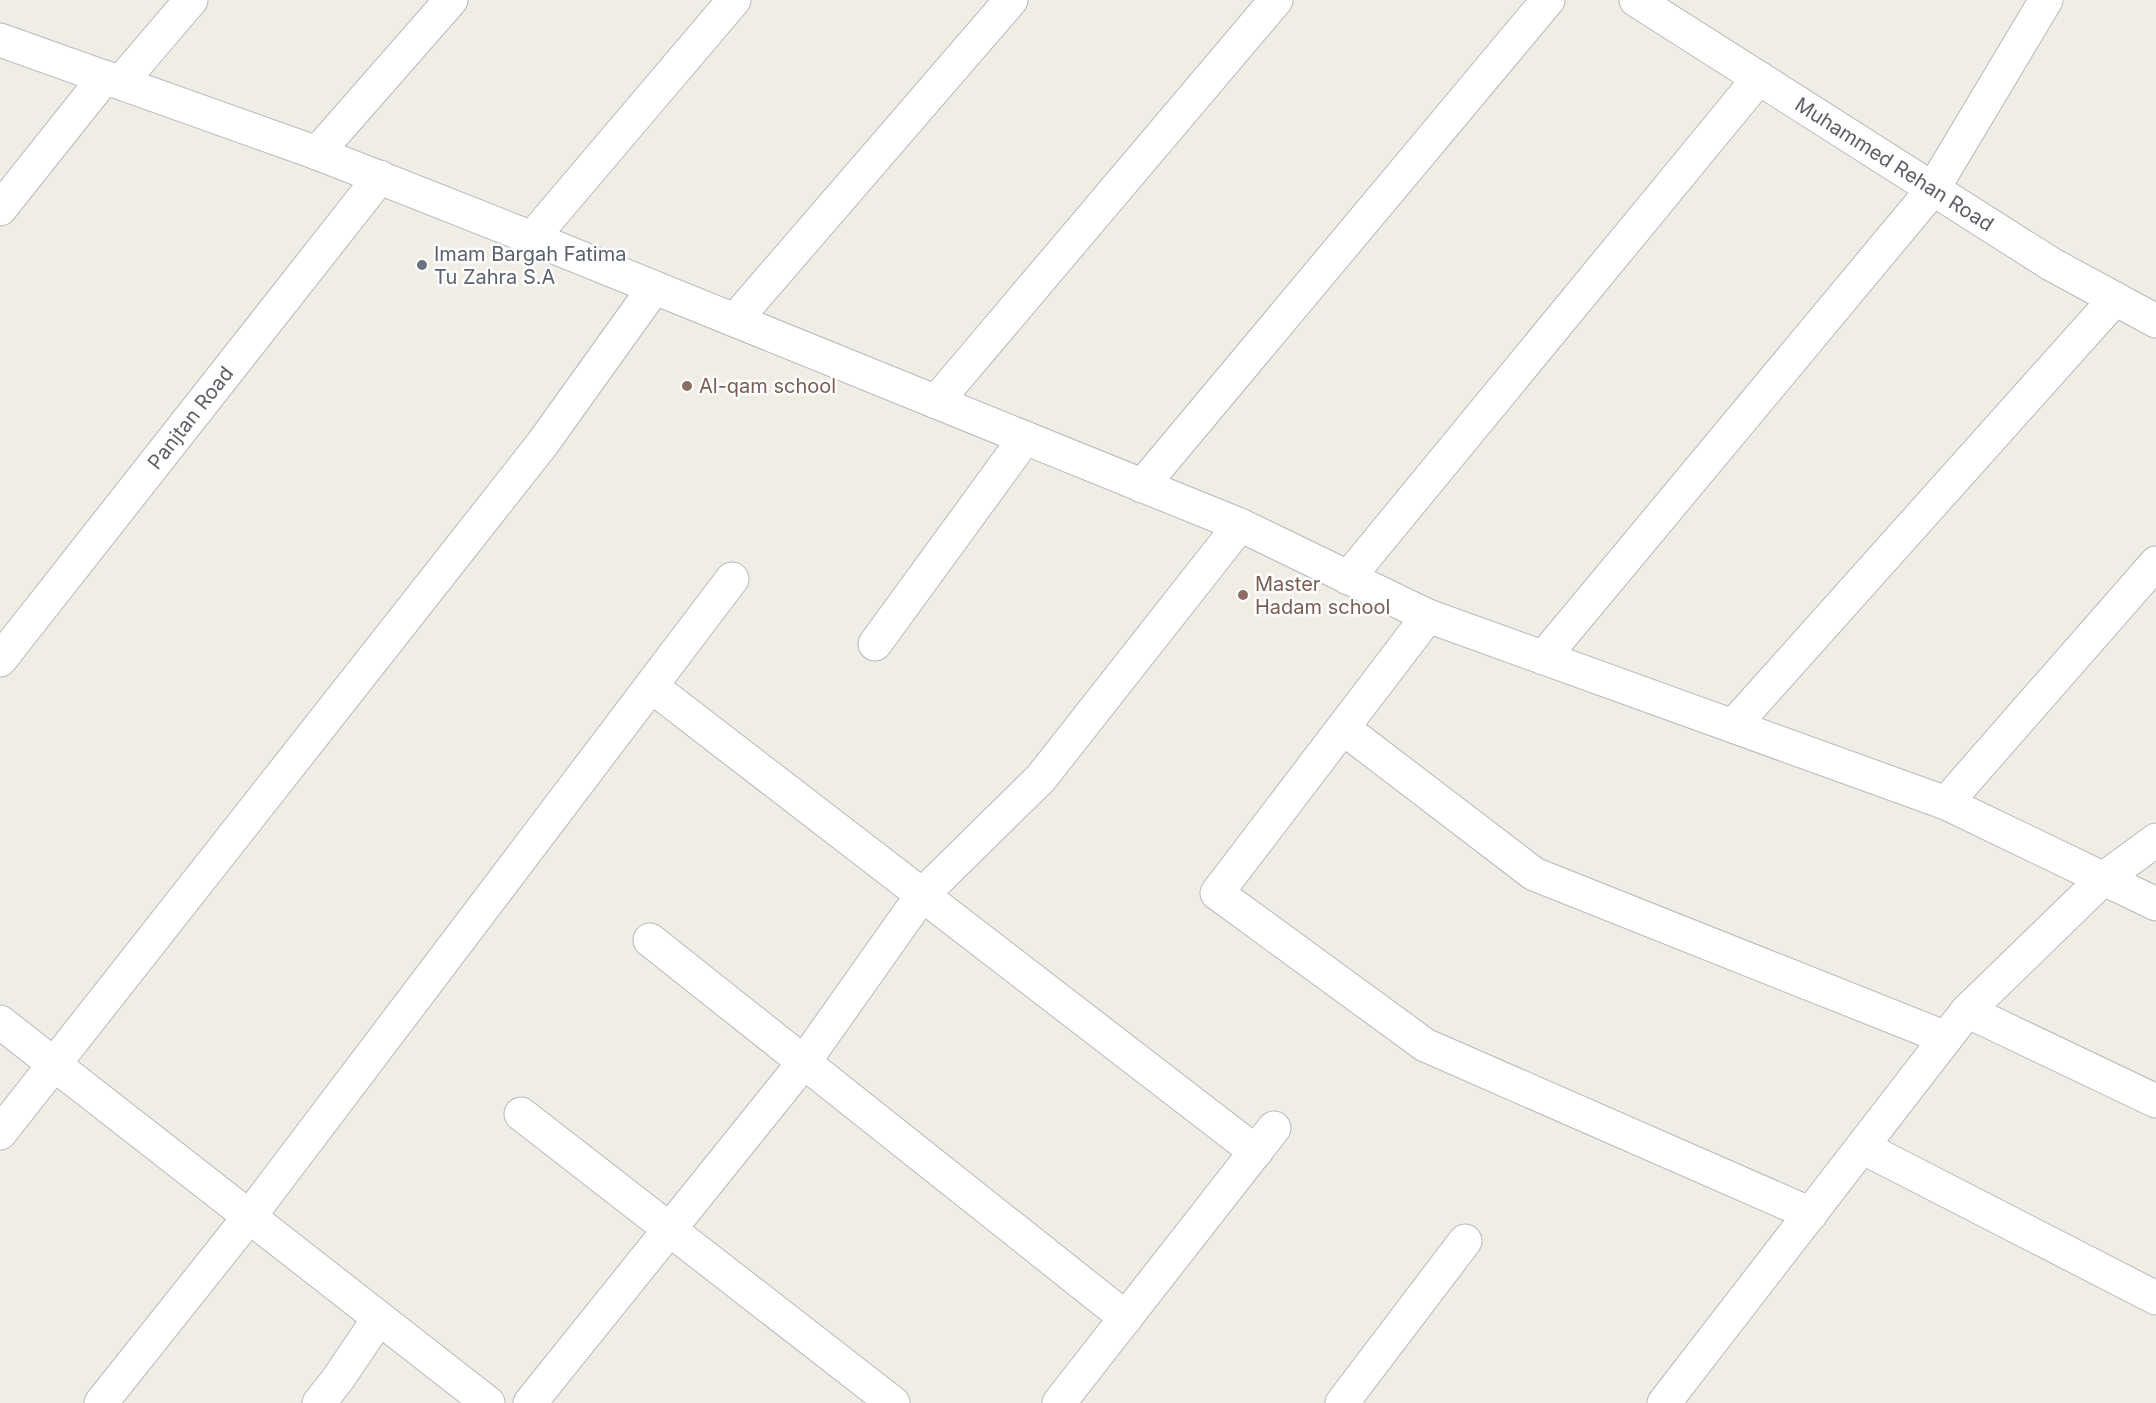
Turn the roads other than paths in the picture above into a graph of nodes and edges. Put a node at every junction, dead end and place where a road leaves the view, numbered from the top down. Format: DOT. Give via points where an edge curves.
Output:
graph roads {
  1 [pos="191,0"];
  2 [pos="451,0"];
  3 [pos="734,0"];
  4 [pos="1011,0"];
  5 [pos="1276,0"];
  6 [pos="1548,0"];
  7 [pos="1636,0"];
  8 [pos="2046,0"];
  9 [pos="1671,10"];
  10 [pos="0,40"];
  11 [pos="1759,78"];
  12 [pos="113,80"];
  13 [pos="317,153"];
  14 [pos="380,177"];
  15 [pos="1933,189"];
  16 [pos="0,209"];
  17 [pos="532,238"];
  18 [pos="654,288"];
  19 [pos="2115,299"];
  20 [pos="735,321"];
  21 [pos="2156,321"];
  22 [pos="936,402"];
  23 [pos="1024,438"];
  24 [pos="1142,486"];
  25 [pos="1240,525"];
  26 [pos="2156,563"];
  27 [pos="1348,578"];
  28 [pos="732,579"];
  29 [pos="1428,616"];
  30 [pos="876,644"];
  31 [pos="1543,658"];
  32 [pos="0,660"];
  33 [pos="651,686"];
  34 [pos="1733,726"];
  35 [pos="1343,728"];
  36 [pos="1946,803"];
  37 [pos="2156,840"];
  38 [pos="2103,879"];
  39 [pos="922,895"];
  40 [pos="2156,904"];
  41 [pos="650,940"];
  42 [pos="1967,1011"];
  43 [pos="0,1022"];
  44 [pos="1946,1038"];
  45 [pos="804,1062"];
  46 [pos="54,1064"];
  47 [pos="2156,1101"];
  48 [pos="521,1114"];
  49 [pos="0,1133"];
  50 [pos="1862,1147"];
  51 [pos="1810,1214"];
  52 [pos="249,1217"];
  53 [pos="669,1230"];
  54 [pos="1465,1241"];
  55 [pos="2156,1298"];
  56 [pos="1126,1317"];
  57 [pos="380,1318"];
  58 [pos="101,1403"];
  59 [pos="319,1403"];
  60 [pos="488,1403"];
  61 [pos="530,1403"];
  62 [pos="893,1403"];
  63 [pos="1059,1403"];
  64 [pos="1341,1403"];
  65 [pos="1664,1403"];
  1 -- 12 [label="street"];
  2 -- 13 [label="street"];
  3 -- 17 [label="street"];
  4 -- 20 [label="street"];
  5 -- 22 [label="street"];
  6 -- 24 [label="street"];
  7 -- 9 [label="street, Muhammed Rehan Road"];
  8 -- 15 [label="street"];
  9 -- 11 [label="street, Muhammed Rehan Road"];
  10 -- 12 [label="street"];
  11 -- 15 [label="street, Muhammed Rehan Road"];
  11 -- 27 [label="street"];
  12 -- 13 [label="street"];
  12 -- 16 [label="street"];
  13 -- 14 [label="street"];
  14 -- 17 [label="street"];
  14 -- 32 [label="street, Panjtan Road"];
  15 -- 19 [label="street, Muhammed Rehan Road" via="2050,264"];
  15 -- 31 [label="street"];
  17 -- 18 [label="street"];
  18 -- 20 [label="street"];
  18 -- 46 [label="street" via="543,443"];
  19 -- 21 [label="street, Muhammed Rehan Road"];
  19 -- 34 [label="street"];
  20 -- 22 [label="street"];
  22 -- 23 [label="street"];
  23 -- 24 [label="street"];
  23 -- 30 [label="street"];
  24 -- 25 [label="street"];
  25 -- 27 [label="street"];
  25 -- 39 [label="street" via="1041,778"];
  26 -- 36 [label="street"];
  27 -- 29 [label="street"];
  28 -- 33 [label="street"];
  29 -- 31 [label="street"];
  29 -- 35 [label="street"];
  31 -- 34 [label="street"];
  33 -- 39 [label="street"];
  33 -- 52 [label="street"];
  34 -- 36 [label="street"];
  35 -- 44 [label="street" via="1534,874"];
  35 -- 51 [label="street" via="1217,893 1425,1045"];
  36 -- 38 [label="street"];
  37 -- 38 [label="street"];
  38 -- 40 [label="street"];
  38 -- 42 [label="street"];
  39 -- 45 [label="street"];
  39 -- 56 [label="street" via="1265,1140"];
  41 -- 45 [label="street"];
  42 -- 44 [label="street"];
  42 -- 47 [label="street"];
  43 -- 46 [label="street"];
  44 -- 50 [label="street"];
  45 -- 53 [label="street"];
  45 -- 56 [label="street"];
  46 -- 49 [label="street"];
  46 -- 52 [label="street"];
  48 -- 53 [label="street"];
  50 -- 51 [label="street"];
  50 -- 55 [label="street"];
  51 -- 65 [label="street"];
  52 -- 57 [label="street"];
  52 -- 58 [label="street"];
  53 -- 61 [label="street"];
  53 -- 62 [label="street"];
  54 -- 64 [label="street"];
  56 -- 63 [label="street"];
  57 -- 59 [label="street"];
  57 -- 60 [label="street"];
}
